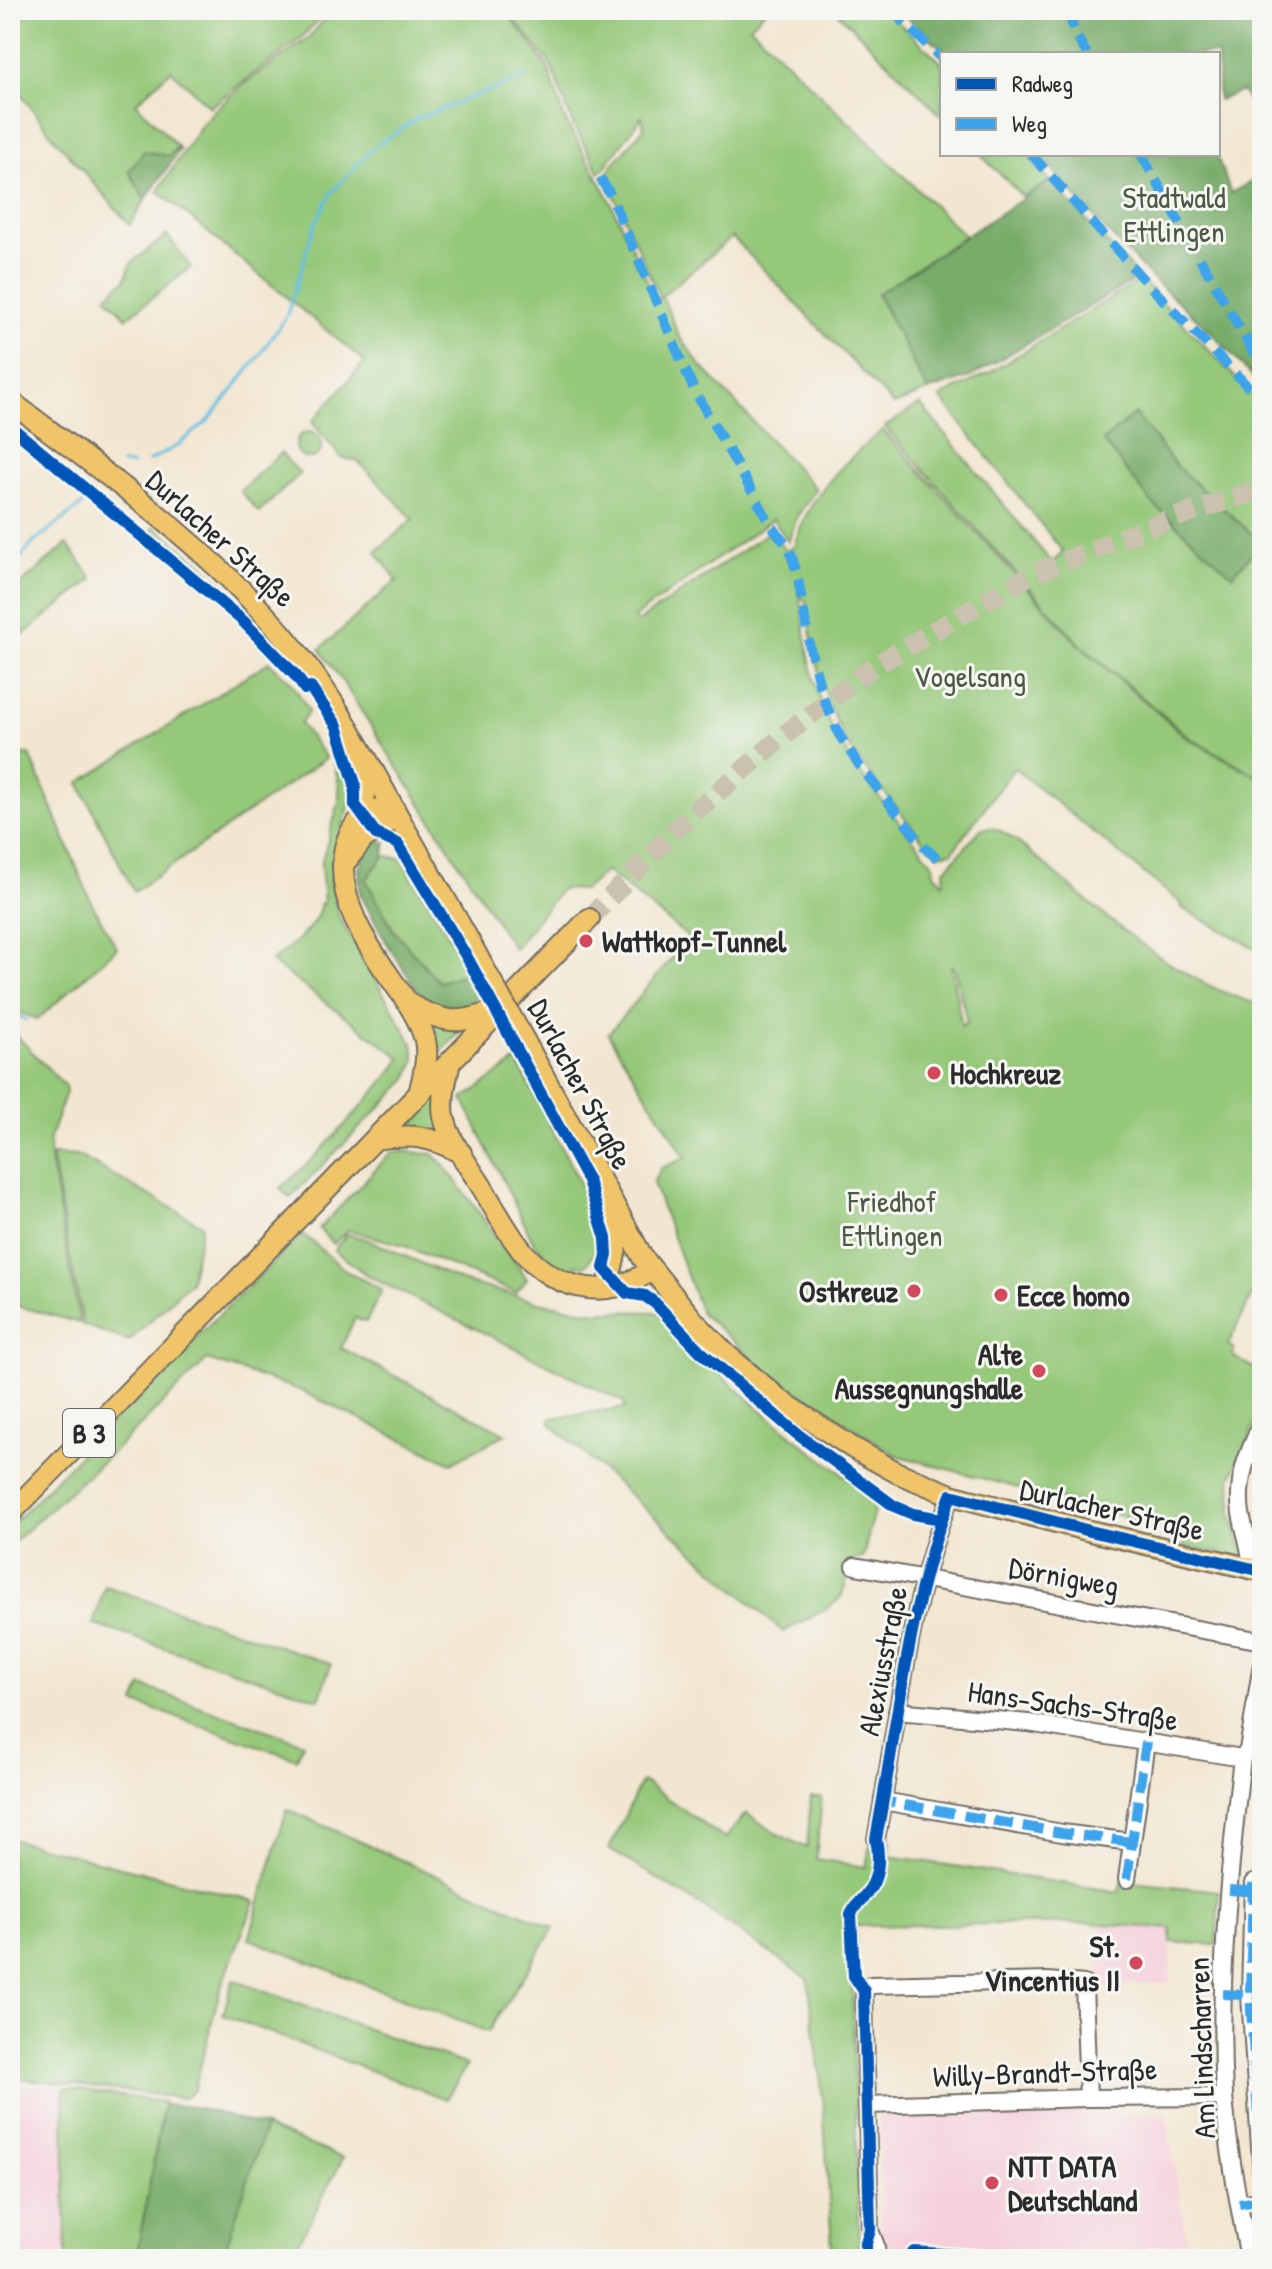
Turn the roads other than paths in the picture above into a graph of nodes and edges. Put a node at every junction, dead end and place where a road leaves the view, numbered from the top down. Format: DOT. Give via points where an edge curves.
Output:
graph roads {
  1 [pos="10,401"];
  2 [pos="354,735"];
  3 [pos="395,810"];
  4 [pos="363,817"];
  5 [pos="343,867"];
  6 [pos="589,919"];
  7 [pos="409,1004"];
  8 [pos="504,1007"];
  9 [pos="450,1062"];
  10 [pos="419,1094"];
  11 [pos="375,1139"];
  12 [pos="461,1153"];
  13 [pos="604,1190"];
  14 [pos="648,1264"];
  15 [pos="610,1275"];
  16 [pos="576,1286"];
  17 [pos="1262,1423"];
  18 [pos="951,1495"];
  19 [pos="10,1514"];
  20 [pos="855,1566"];
  21 [pos="1257,1570"];
  22 [pos="924,1579"];
  23 [pos="1262,1641"];
  24 [pos="1262,1664"];
  25 [pos="897,1711"];
  26 [pos="1146,1742"];
  27 [pos="1242,1758"];
  28 [pos="883,1801"];
  29 [pos="876,1839"];
  30 [pos="1132,1842"];
  31 [pos="1127,1879"];
  32 [pos="1256,1889"];
  33 [pos="1229,1890"];
  34 [pos="1223,1994"];
  35 [pos="1256,1996"];
  36 [pos="1224,2097"];
  37 [pos="1088,2098"];
  38 [pos="867,2105"];
  39 [pos="1262,2177"];
  40 [pos="1262,2200"];
  41 [pos="1239,2204"];
  42 [pos="870,2230"];
  43 [pos="866,2259"];
  44 [pos="877,2259"];
  45 [pos="1249,2259"];
  1 -- 2 [label="main road, Durlacher Straße" via="232,580 319,680"];
  2 -- 3 [label="main road, Durlacher Straße"];
  2 -- 4 [label="main road" via="365,792"];
  3 -- 4 [label="main road"];
  3 -- 5 [label="main road" via="364,838"];
  3 -- 13 [label="main road, Durlacher Straße, bridge"];
  4 -- 5 [label="main road" via="349,835"];
  5 -- 7 [label="main road" via="352,914"];
  6 -- 8 [label="main road"];
  7 -- 8 [label="main road" via="455,1022"];
  7 -- 10 [label="main road" via="426,1054"];
  8 -- 9 [label="main road"];
  9 -- 10 [label="main road"];
  9 -- 12 [label="main road" via="444,1118"];
  10 -- 11 [label="main road, B 3"];
  11 -- 12 [label="main road" via="420,1136"];
  11 -- 19 [label="main road, B 3"];
  12 -- 16 [label="main road" via="520,1250 545,1274"];
  13 -- 14 [label="main road, Durlacher Straße"];
  13 -- 15 [label="main road" via="616,1249"];
  14 -- 15 [label="main road"];
  14 -- 16 [label="main road" via="633,1282 620,1287"];
  14 -- 18 [label="main road, Durlacher Straße" via="693,1320 780,1400 898,1473"];
  15 -- 16 [label="main road"];
  17 -- 21 [label="street" via="1239,1486"];
  18 -- 21 [label="main road, Durlacher Straße"];
  18 -- 22 [label="street, Alexiusstraße"];
  20 -- 22 [label="street, Dörnigweg"];
  22 -- 23 [label="street, Dörnigweg"];
  22 -- 25 [label="street, Alexiusstraße"];
  24 -- 27 [label="street, Am Lindscharren" via="1248,1750"];
  25 -- 26 [label="street, Hans-Sachs-Straße" via="1028,1723"];
  25 -- 28 [label="street, Alexiusstraße"];
  26 -- 27 [label="street, Hans-Sachs-Straße"];
  26 -- 30 [label="street"];
  27 -- 33 [label="street, Am Lindscharren"];
  28 -- 29 [label="street, Alexiusstraße"];
  28 -- 30 [label="street"];
  30 -- 31 [label="street"];
  32 -- 33 [label="street"];
  32 -- 35 [label="street"];
  33 -- 34 [label="street, Am Lindscharren"];
  34 -- 35 [label="street"];
  34 -- 36 [label="street, Am Lindscharren"];
  35 -- 39 [label="street"];
  36 -- 37 [label="street, Willy-Brandt-Straße"];
  36 -- 41 [label="street, Am Lindscharren"];
  37 -- 38 [label="street, Willy-Brandt-Straße"];
  37 -- 38 [label="street" via="1084,1984 870,1985 864,1991"];
  38 -- 42 [label="street"];
  40 -- 41 [label="street"];
  41 -- 45 [label="street, Am Lindscharren"];
  42 -- 43 [label="street"];
  42 -- 44 [label="street"];
}
